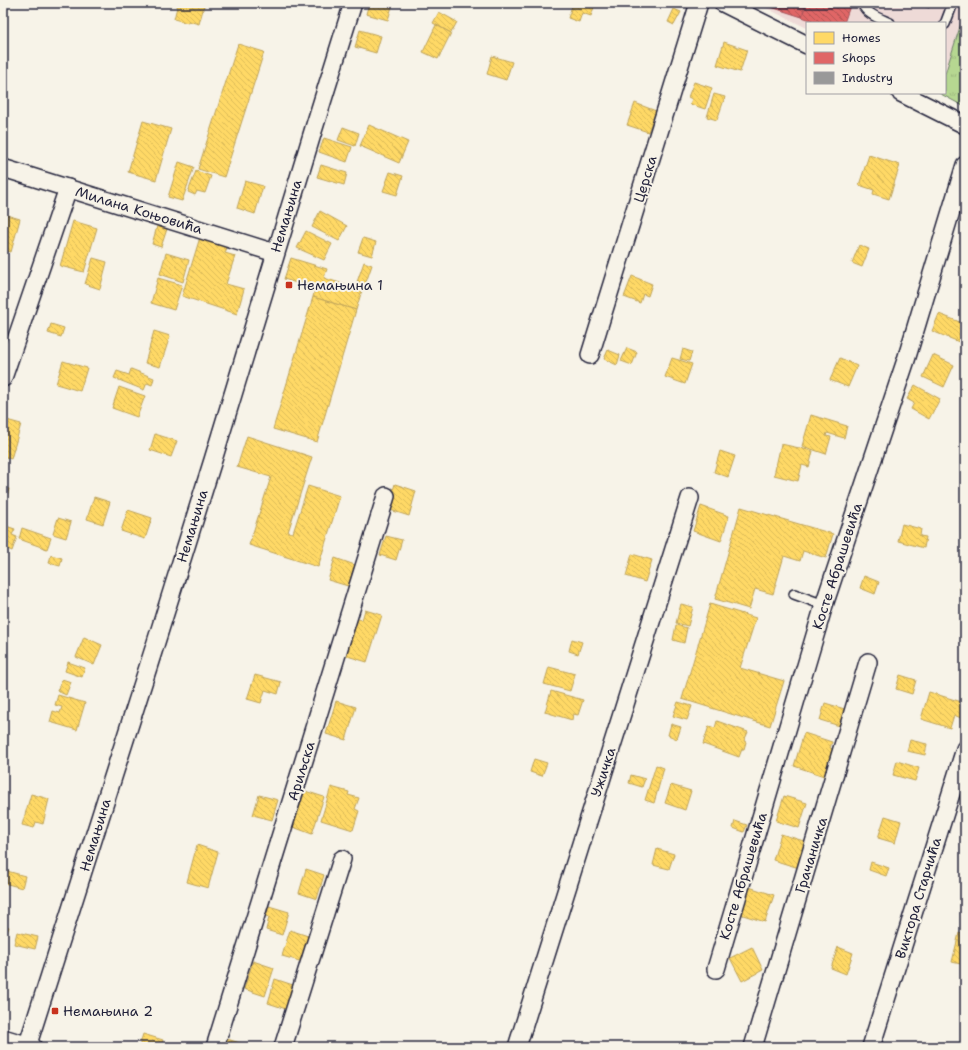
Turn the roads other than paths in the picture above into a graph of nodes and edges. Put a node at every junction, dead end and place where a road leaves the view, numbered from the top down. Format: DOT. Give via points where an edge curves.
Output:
graph roads {
  1 [pos="353,3"];
  2 [pos="699,3"];
  3 [pos="723,3"];
  4 [pos="862,3"];
  5 [pos="953,3"];
  6 [pos="888,22"];
  7 [pos="946,22"];
  8 [pos="806,44"];
  9 [pos="903,94"];
  10 [pos="965,125"];
  11 [pos="965,165"];
  12 [pos="3,168"];
  13 [pos="68,188"];
  14 [pos="275,253"];
  15 [pos="590,355"];
  16 [pos="3,378"];
  17 [pos="386,496"];
  18 [pos="690,498"];
  19 [pos="794,594"];
  20 [pos="824,605"];
  21 [pos="868,662"];
  22 [pos="965,749"];
  23 [pos="342,859"];
  24 [pos="716,969"];
  25 [pos="3,1038"];
  26 [pos="29,1046"];
  27 [pos="215,1047"];
  28 [pos="283,1047"];
  29 [pos="517,1047"];
  30 [pos="753,1047"];
  31 [pos="872,1047"];
  1 -- 14 [label="street, Немањина"];
  2 -- 15 [label="street, Церска"];
  3 -- 8 [label="street"];
  4 -- 6 [label="lane" via="872,14"];
  5 -- 7 [label="lane"];
  9 -- 10 [label="street"];
  11 -- 20 [label="street, Косте Абрашевића" via="906,360"];
  12 -- 13 [label="street, Милана Коњовића"];
  13 -- 14 [label="street, Милана Коњовића"];
  13 -- 16 [label="street"];
  14 -- 26 [label="street, Немањина" via="213,460"];
  17 -- 27 [label="street, Ариљска"];
  18 -- 29 [label="street, Ужичка"];
  19 -- 20 [label="lane"];
  20 -- 24 [label="street, Косте Абрашевића"];
  21 -- 30 [label="street, Грачаничка"];
  22 -- 31 [label="street, Виктора Старчића"];
  23 -- 28 [label="street"];
  25 -- 26 [label="street"];
}
